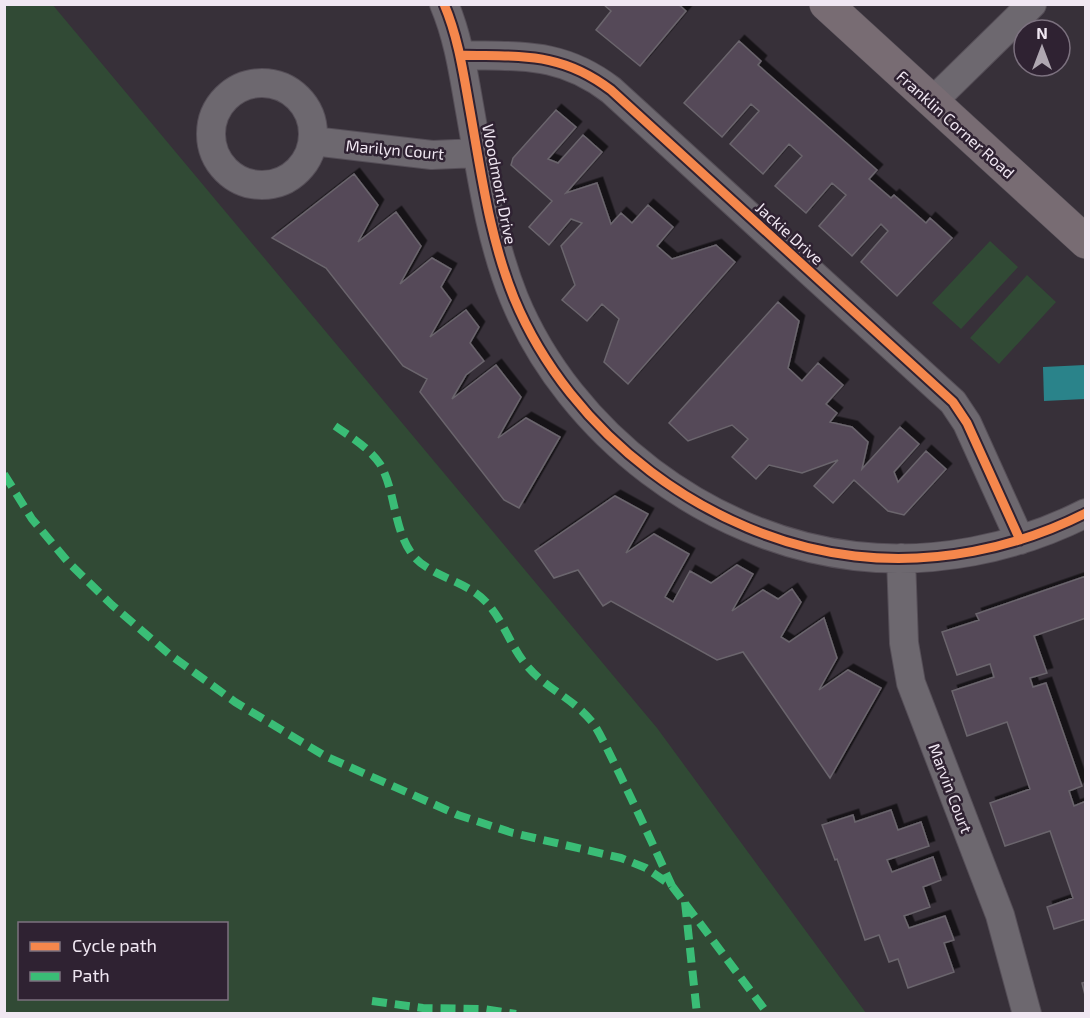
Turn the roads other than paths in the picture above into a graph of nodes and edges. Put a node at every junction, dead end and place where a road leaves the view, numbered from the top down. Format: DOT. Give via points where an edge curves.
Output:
graph roads {
  1 [pos="444,4"];
  2 [pos="826,4"];
  3 [pos="1032,4"];
  4 [pos="460,56"];
  5 [pos="932,102"];
  6 [pos="313,141"];
  7 [pos="478,153"];
  8 [pos="1086,242"];
  9 [pos="1086,513"];
  10 [pos="1020,540"];
  11 [pos="901,558"];
  12 [pos="1027,1014"];
  1 -- 4 [label="street, Woodmont Drive"];
  2 -- 5 [label="main road, Franklin Corner Road"];
  3 -- 5 [label="street"];
  4 -- 7 [label="street, Woodmont Drive"];
  4 -- 10 [label="street, Jackie Drive" via="542,58 569,65 611,90 953,402 967,423"];
  5 -- 8 [label="main road, Franklin Corner Road"];
  6 -- 7 [label="street, Marilyn Court" via="432,155"];
  7 -- 11 [label="street, Woodmont Drive" via="491,227 515,300 539,348 565,385 626,452 714,512 763,533 855,556"];
  9 -- 10 [label="street, Woodmont Drive"];
  10 -- 11 [label="street, Woodmont Drive" via="942,556"];
  11 -- 12 [label="street, Marvin Court" via="904,643 911,683 1000,915"];
}
